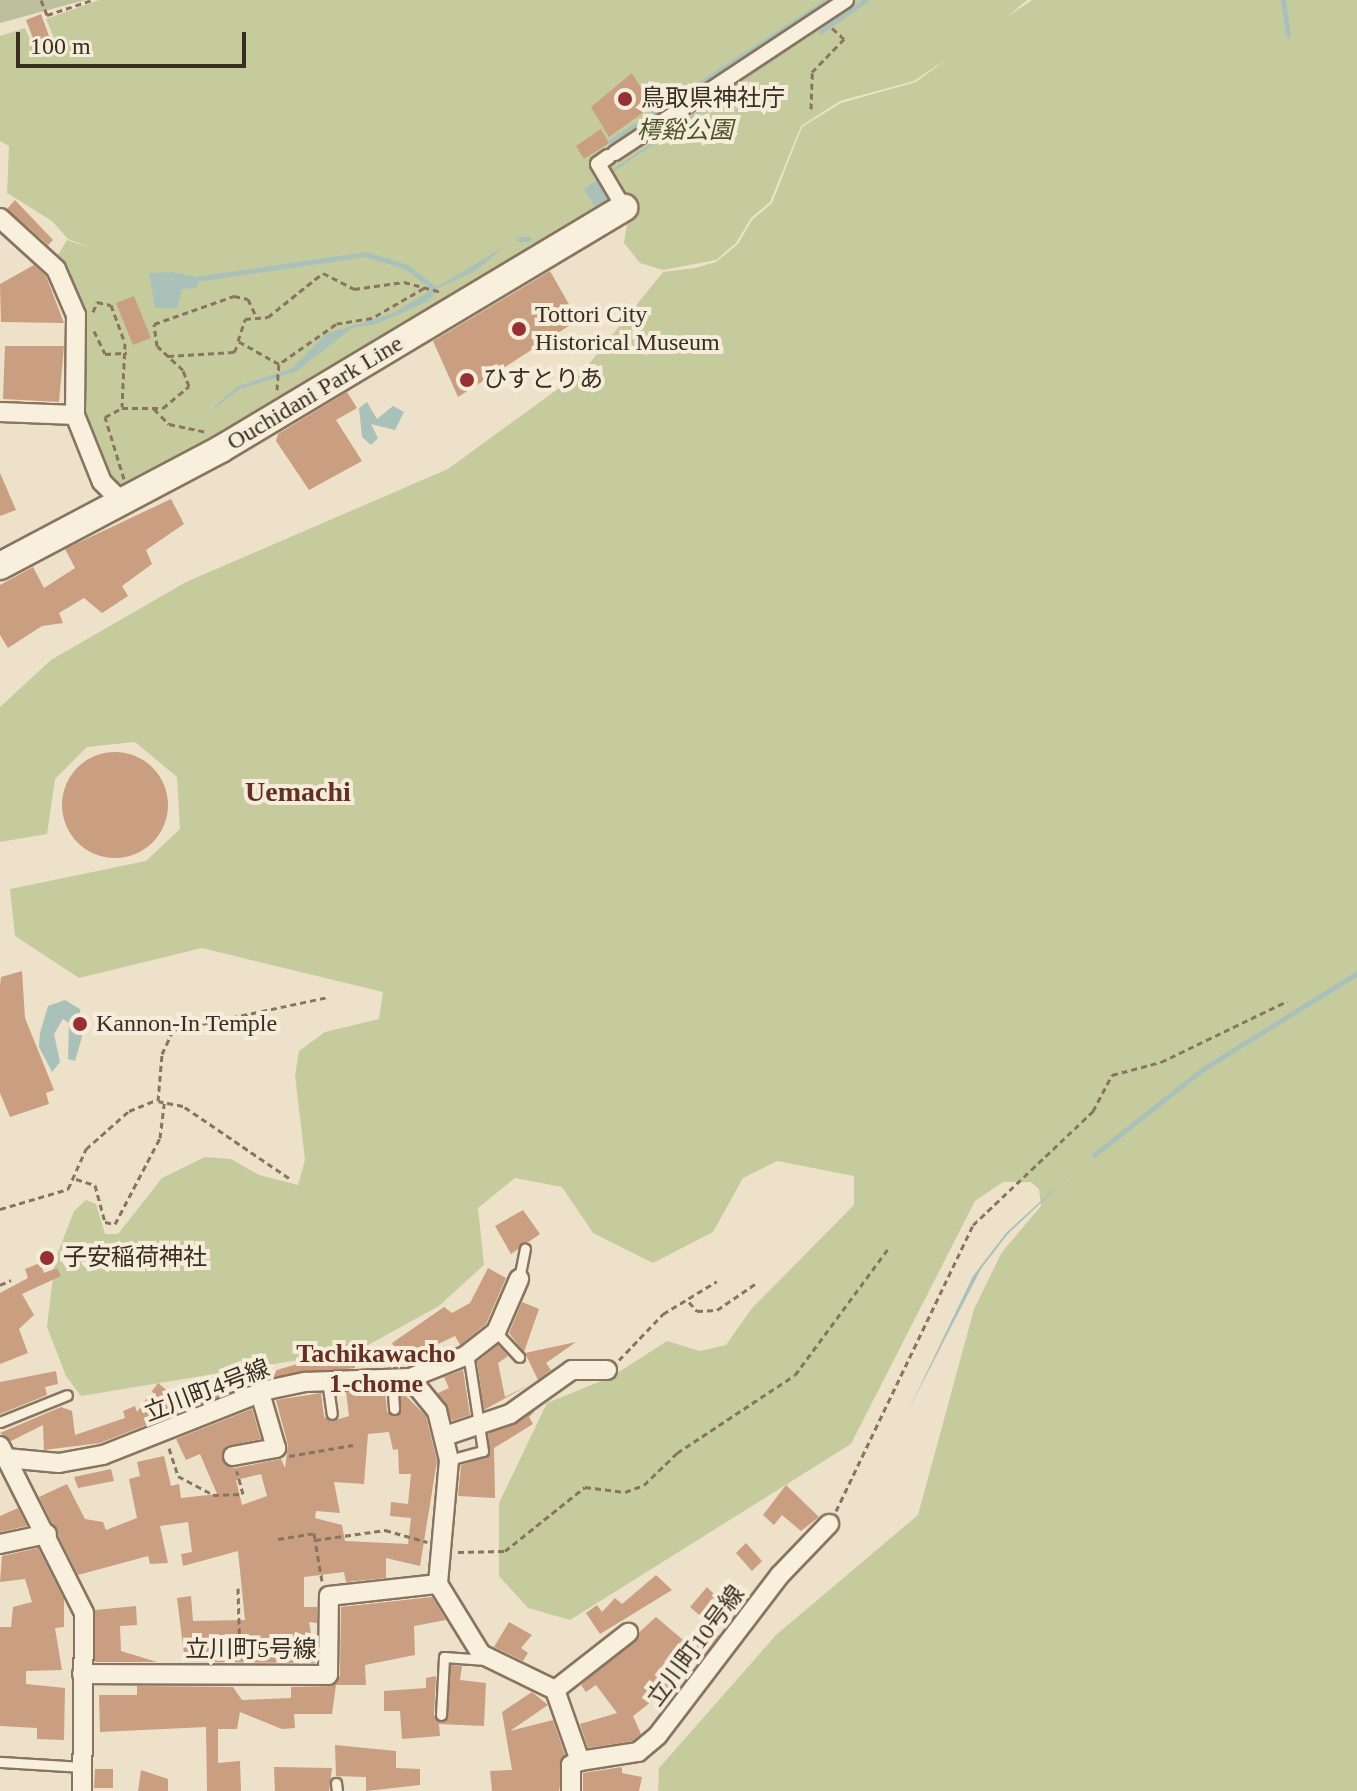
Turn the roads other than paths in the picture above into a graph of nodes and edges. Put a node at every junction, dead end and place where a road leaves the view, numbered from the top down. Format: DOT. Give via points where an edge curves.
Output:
graph roads {
  1 [pos="846,0"];
  2 [pos="624,208"];
  3 [pos="0,218"];
  4 [pos="0,412"];
  5 [pos="75,415"];
  6 [pos="126,499"];
  7 [pos="0,566"];
  8 [pos="525,1249"];
  9 [pos="519,1279"];
  10 [pos="496,1332"];
  11 [pos="468,1353"];
  12 [pos="519,1357"];
  13 [pos="607,1370"];
  14 [pos="401,1379"];
  15 [pos="327,1380"];
  16 [pos="260,1393"];
  17 [pos="67,1395"];
  18 [pos="394,1409"];
  19 [pos="332,1414"];
  20 [pos="0,1422"];
  21 [pos="476,1427"];
  22 [pos="445,1436"];
  23 [pos="3,1452"];
  24 [pos="233,1456"];
  25 [pos="449,1460"];
  26 [pos="829,1524"];
  27 [pos="47,1534"];
  28 [pos="0,1544"];
  29 [pos="438,1584"];
  30 [pos="628,1633"];
  31 [pos="488,1660"];
  32 [pos="82,1674"];
  33 [pos="555,1690"];
  34 [pos="441,1715"];
  35 [pos="580,1761"];
  36 [pos="0,1762"];
  37 [pos="82,1767"];
  38 [pos="82,1791"];
  39 [pos="571,1791"];
  1 -- 2 [label="street" via="598,164"];
  2 -- 6 [label="main road, Ouchidani Park Line"];
  3 -- 5 [label="street" via="56,269 76,315"];
  4 -- 5 [label="street"];
  5 -- 6 [label="street" via="102,482"];
  6 -- 7 [label="main road, Ouchidani Park Line"];
  8 -- 9 [label="lane"];
  9 -- 10 [label="street"];
  10 -- 11 [label="street"];
  10 -- 12 [label="lane"];
  11 -- 14 [label="street"];
  11 -- 21 [label="lane" via="476,1378"];
  13 -- 21 [label="street" via="572,1370 515,1412"];
  14 -- 15 [label="street, 立川町4号線"];
  14 -- 18 [label="lane"];
  14 -- 22 [label="street" via="437,1411"];
  15 -- 16 [label="street, 立川町4号線"];
  15 -- 19 [label="lane"];
  16 -- 23 [label="street, 立川町4号線" via="103,1455 59,1463"];
  16 -- 24 [label="street" via="276,1448"];
  17 -- 20 [label="lane"];
  21 -- 22 [label="street"];
  21 -- 25 [label="lane" via="483,1451"];
  22 -- 25 [label="street"];
  23 -- 27 [label="street"];
  25 -- 29 [label="street" via="448,1550"];
  26 -- 35 [label="street, 立川町10号線" via="780,1575 658,1735 638,1752"];
  27 -- 28 [label="street"];
  27 -- 32 [label="street" via="84,1613"];
  29 -- 31 [label="street"];
  29 -- 32 [label="street, 立川町5号線" via="329,1596 328,1675"];
  30 -- 33 [label="street"];
  31 -- 33 [label="street" via="516,1666"];
  31 -- 34 [label="lane" via="444,1657"];
  32 -- 37 [label="street"];
  33 -- 35 [label="street"];
  35 -- 39 [label="street" via="571,1765"];
  36 -- 37 [label="lane"];
  37 -- 38 [label="street"];
}
